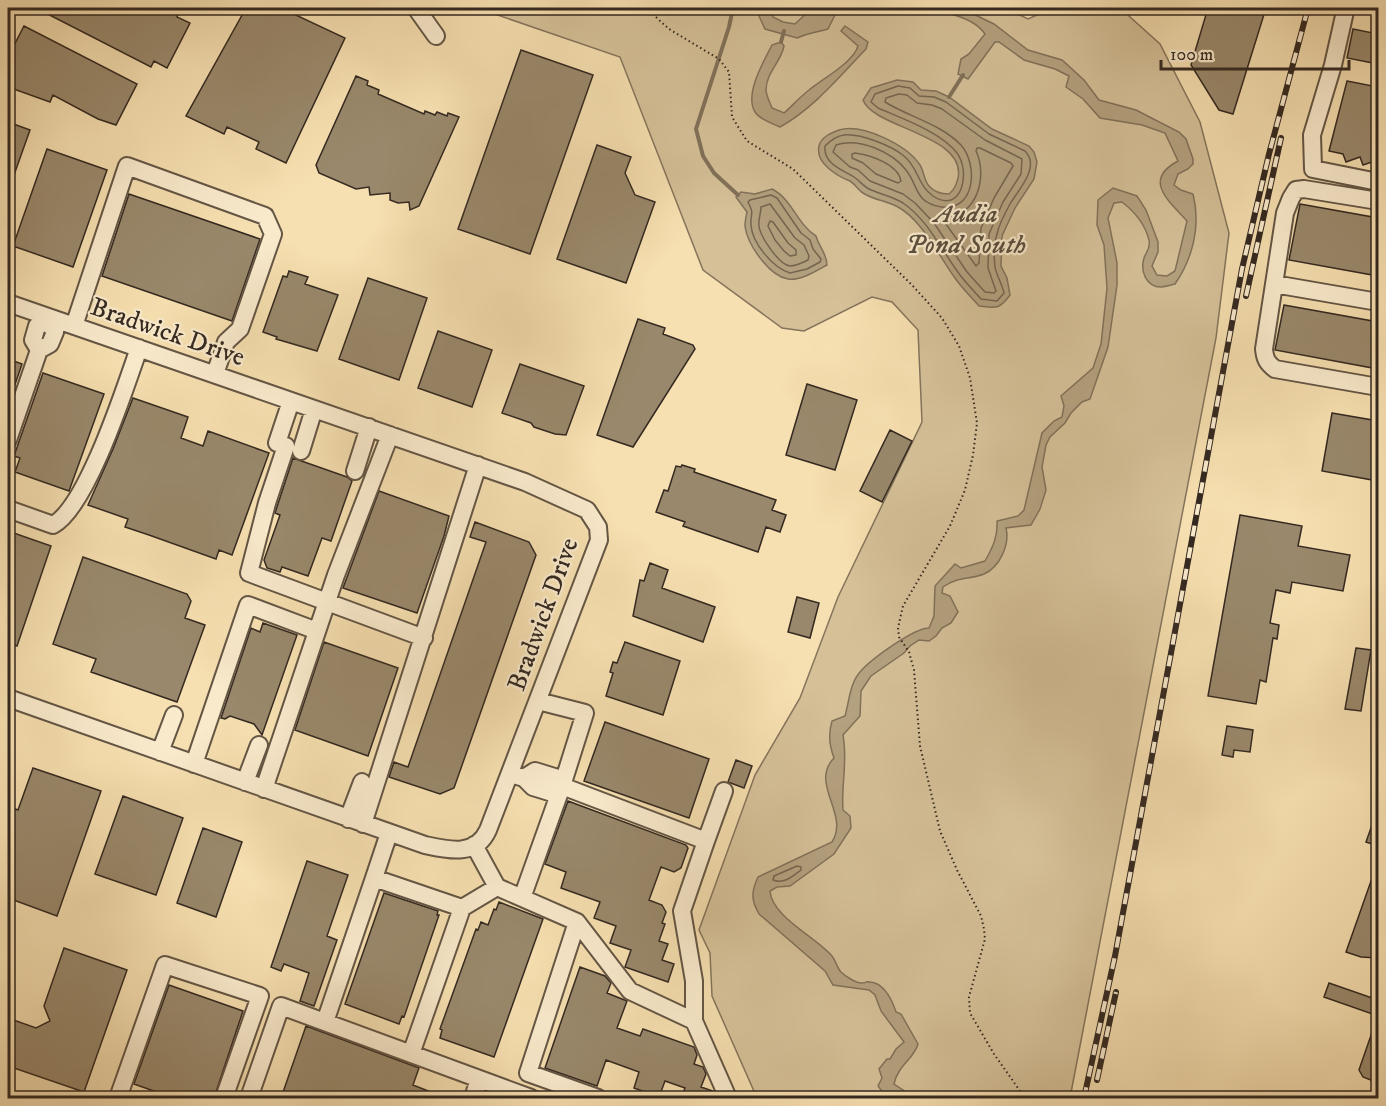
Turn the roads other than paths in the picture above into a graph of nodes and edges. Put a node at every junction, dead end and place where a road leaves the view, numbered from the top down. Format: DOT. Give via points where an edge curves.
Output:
graph roads {
  1 [pos="416,8"];
  2 [pos="1344,16"];
  3 [pos="436,36"];
  4 [pos="1378,182"];
  5 [pos="1378,201"];
  6 [pos="1274,284"];
  7 [pos="1378,302"];
  8 [pos="8,303"];
  9 [pos="51,320"];
  10 [pos="74,326"];
  11 [pos="139,348"];
  12 [pos="215,374"];
  13 [pos="1378,387"];
  14 [pos="291,401"];
  15 [pos="314,409"];
  16 [pos="369,427"];
  17 [pos="390,435"];
  18 [pos="8,440"];
  19 [pos="288,447"];
  20 [pos="478,465"];
  21 [pos="355,471"];
  22 [pos="8,509"];
  23 [pos="327,602"];
  24 [pos="317,631"];
  25 [pos="424,638"];
  26 [pos="8,698"];
  27 [pos="538,701"];
  28 [pos="174,715"];
  29 [pos="259,745"];
  30 [pos="160,752"];
  31 [pos="194,764"];
  32 [pos="517,776"];
  33 [pos="246,782"];
  34 [pos="362,782"];
  35 [pos="562,787"];
  36 [pos="264,789"];
  37 [pos="724,791"];
  38 [pos="356,821"];
  39 [pos="389,833"];
  40 [pos="706,841"];
  41 [pos="474,845"];
  42 [pos="374,878"];
  43 [pos="497,886"];
  44 [pos="522,898"];
  45 [pos="462,908"];
  46 [pos="577,922"];
  47 [pos="694,1021"];
  48 [pos="325,1022"];
  49 [pos="411,1054"];
  50 [pos="479,1079"];
  51 [pos="118,1098"];
  52 [pos="224,1098"];
  53 [pos="249,1098"];
  54 [pos="473,1098"];
  55 [pos="531,1098"];
  56 [pos="598,1098"];
  57 [pos="728,1098"];
  1 -- 3 [label="street"];
  2 -- 4 [label="street" via="1334,65 1312,135 1313,169"];
  5 -- 6 [label="street" via="1296,190 1285,213"];
  6 -- 7 [label="street"];
  6 -- 13 [label="street" via="1264,350 1268,364 1275,369"];
  8 -- 9 [label="street, Bradwick Drive"];
  9 -- 10 [label="street, Bradwick Drive"];
  9 -- 18 [label="street" via="37,326 33,340 39,350"];
  10 -- 11 [label="street, Bradwick Drive"];
  10 -- 12 [label="street" via="127,166 265,216 273,234 240,330 226,342"];
  11 -- 12 [label="street, Bradwick Drive"];
  11 -- 22 [label="street" via="87,484 62,520 53,525"];
  12 -- 14 [label="street, Bradwick Drive"];
  14 -- 15 [label="street, Bradwick Drive"];
  14 -- 19 [label="street"];
  15 -- 16 [label="street, Bradwick Drive"];
  15 -- 19 [label="street"];
  16 -- 17 [label="street, Bradwick Drive"];
  16 -- 21 [label="street"];
  17 -- 20 [label="street, Bradwick Drive"];
  17 -- 23 [label="street"];
  19 -- 23 [label="street" via="267,503 249,573"];
  20 -- 25 [label="street"];
  20 -- 27 [label="street, Bradwick Drive" via="577,504 587,510 598,528 597,544"];
  23 -- 24 [label="street"];
  23 -- 25 [label="street"];
  24 -- 31 [label="street" via="248,605"];
  24 -- 36 [label="street"];
  25 -- 38 [label="street"];
  26 -- 30 [label="street"];
  27 -- 32 [label="street, Bradwick Drive"];
  27 -- 35 [label="street" via="585,713"];
  28 -- 30 [label="street"];
  29 -- 33 [label="street"];
  30 -- 31 [label="street"];
  31 -- 33 [label="street"];
  32 -- 35 [label="street" via="533,787"];
  32 -- 41 [label="street, Bradwick Drive" via="485,837"];
  33 -- 36 [label="street"];
  34 -- 38 [label="street"];
  35 -- 40 [label="street"];
  35 -- 44 [label="street"];
  36 -- 38 [label="street"];
  37 -- 40 [label="street"];
  38 -- 39 [label="street"];
  39 -- 41 [label="street" via="443,850 466,851"];
  39 -- 42 [label="street"];
  40 -- 47 [label="street" via="682,911 693,981"];
  41 -- 43 [label="street"];
  42 -- 45 [label="street"];
  42 -- 48 [label="street"];
  43 -- 44 [label="street"];
  43 -- 45 [label="street"];
  44 -- 46 [label="street"];
  45 -- 49 [label="street"];
  46 -- 47 [label="street" via="630,991"];
  46 -- 56 [label="street" via="528,1073"];
  47 -- 57 [label="street"];
  48 -- 49 [label="street"];
  48 -- 53 [label="street" via="281,1006"];
  49 -- 50 [label="street"];
  50 -- 54 [label="street"];
  50 -- 55 [label="street"];
  51 -- 52 [label="street" via="165,965 260,996"];
}
